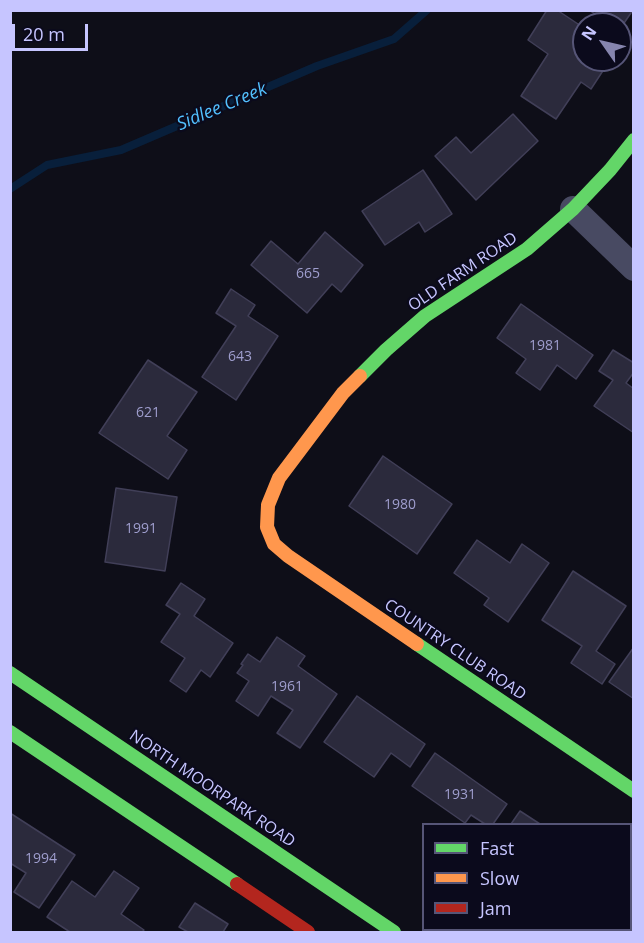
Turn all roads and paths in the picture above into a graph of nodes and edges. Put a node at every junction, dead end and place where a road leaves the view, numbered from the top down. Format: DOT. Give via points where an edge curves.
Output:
graph roads {
  1 [pos="633,140"];
  2 [pos="573,209"];
  3 [pos="633,268"];
  4 [pos="267,527"];
  5 [pos="10,674"];
  6 [pos="10,732"];
  7 [pos="633,791"];
  8 [pos="308,933"];
  9 [pos="394,933"];
  1 -- 2 [label="street, OLD FARM ROAD"];
  2 -- 3 [label="street"];
  2 -- 4 [label="street, OLD FARM ROAD" via="527,249 425,316 343,393 279,478 268,505"];
  4 -- 7 [label="street, COUNTRY CLUB ROAD" via="274,544 288,556"];
  5 -- 9 [label="street, NORTH MOORPARK ROAD"];
  6 -- 8 [label="street"];
}
